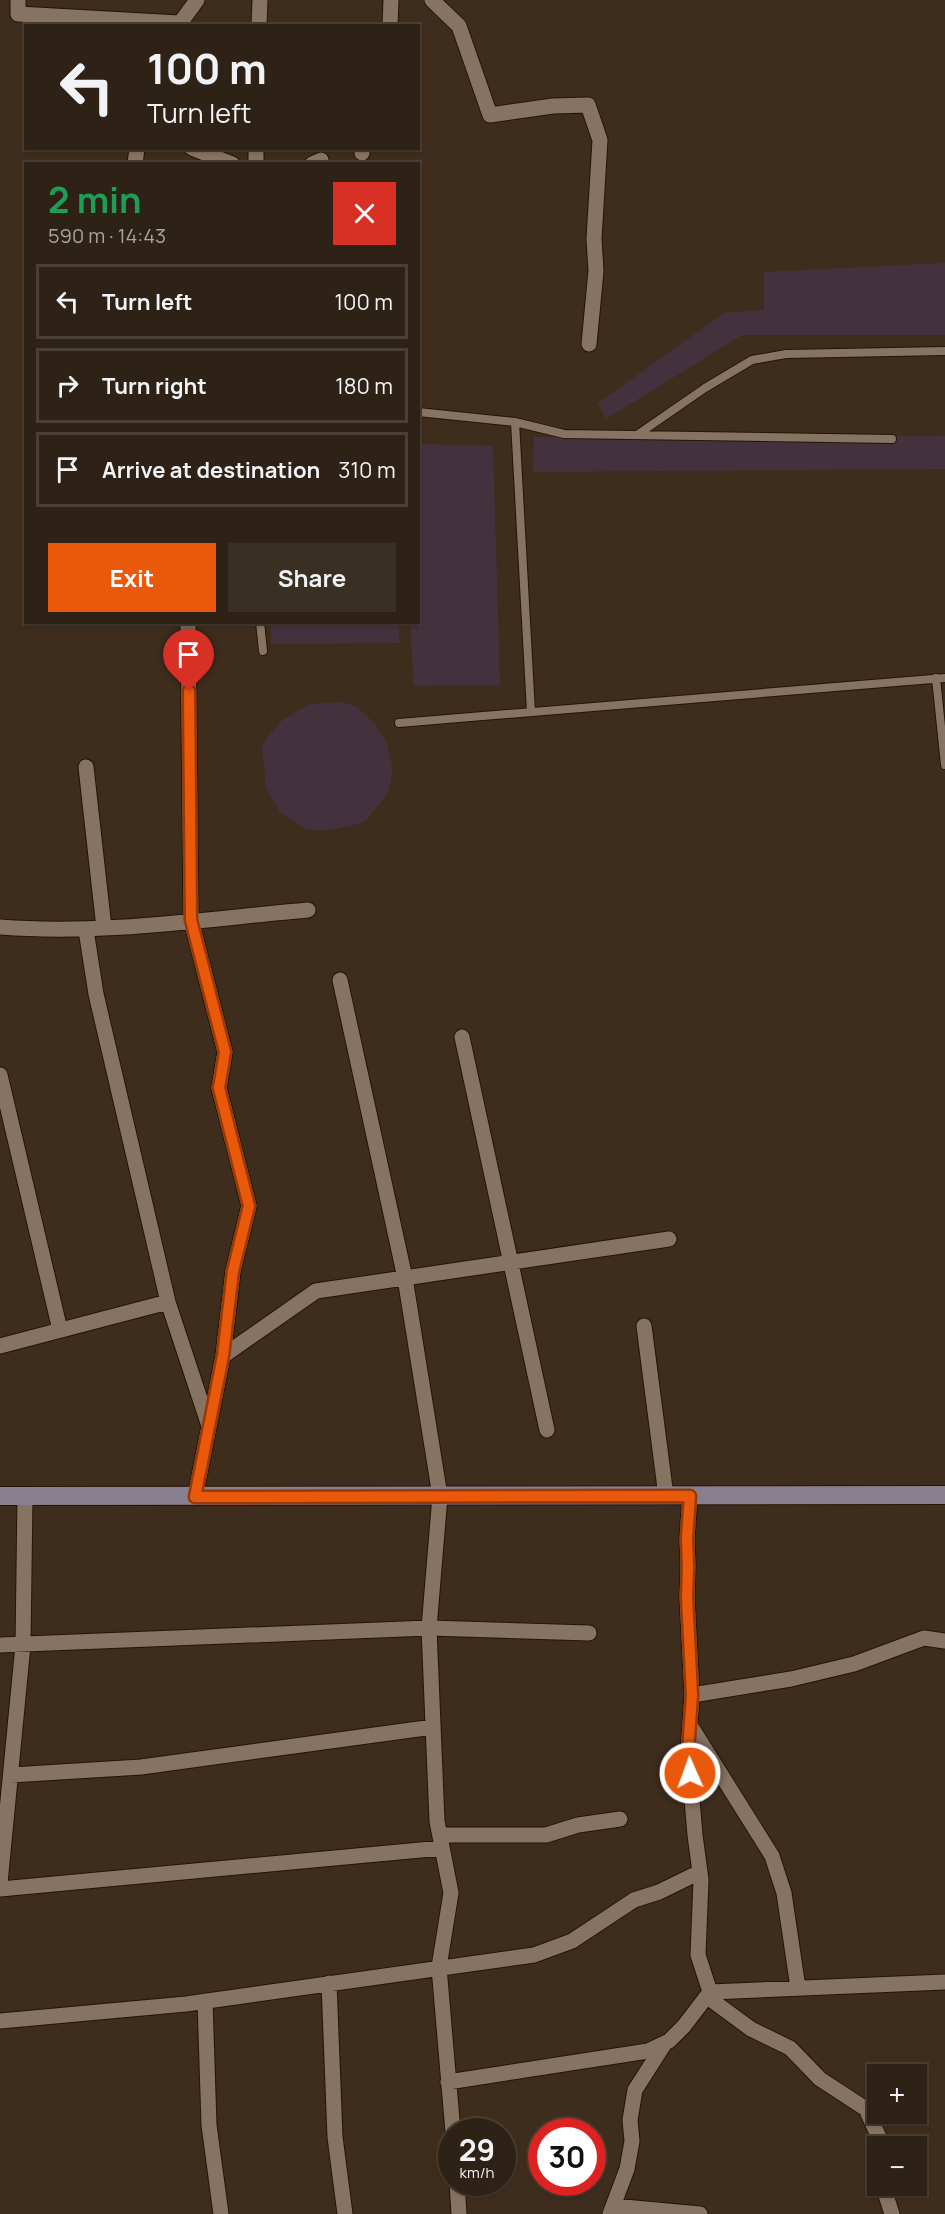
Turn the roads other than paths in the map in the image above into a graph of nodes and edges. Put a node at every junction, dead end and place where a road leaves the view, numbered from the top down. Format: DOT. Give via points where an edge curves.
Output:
graph roads {
  1 [pos="18,0"];
  2 [pos="197,0"];
  3 [pos="260,0"];
  4 [pos="391,0"];
  5 [pos="432,0"];
  6 [pos="178,24"];
  7 [pos="259,24"];
  8 [pos="390,24"];
  9 [pos="197,150"];
  10 [pos="227,162"];
  11 [pos="589,344"];
  12 [pos="945,351"];
  13 [pos="420,412"];
  14 [pos="515,422"];
  15 [pos="636,435"];
  16 [pos="892,439"];
  17 [pos="188,624"];
  18 [pos="260,624"];
  19 [pos="263,651"];
  20 [pos="941,678"];
  21 [pos="531,712"];
  22 [pos="399,723"];
  23 [pos="945,765"];
  24 [pos="86,767"];
  25 [pos="308,910"];
  26 [pos="191,920"];
  27 [pos="0,927"];
  28 [pos="104,928"];
  29 [pos="86,930"];
  30 [pos="340,980"];
  31 [pos="462,1037"];
  32 [pos="0,1075"];
  33 [pos="669,1239"];
  34 [pos="512,1262"];
  35 [pos="405,1278"];
  36 [pos="168,1302"];
  37 [pos="644,1326"];
  38 [pos="60,1330"];
  39 [pos="0,1346"];
  40 [pos="223,1356"];
  41 [pos="209,1426"];
  42 [pos="547,1430"];
  43 [pos="945,1495"];
  44 [pos="0,1496"];
  45 [pos="25,1496"];
  46 [pos="440,1496"];
  47 [pos="666,1496"];
  48 [pos="690,1496"];
  49 [pos="195,1497"];
  50 [pos="429,1628"];
  51 [pos="589,1634"];
  52 [pos="945,1641"];
  53 [pos="0,1645"];
  54 [pos="23,1645"];
  55 [pos="692,1695"];
  56 [pos="690,1725"];
  57 [pos="433,1727"];
  58 [pos="11,1775"];
  59 [pos="620,1820"];
  60 [pos="441,1842"];
  61 [pos="700,1872"];
  62 [pos="0,1883"];
  63 [pos="0,1889"];
  64 [pos="439,1967"];
  65 [pos="945,1982"];
  66 [pos="329,1983"];
  67 [pos="798,1988"];
  68 [pos="710,1992"];
  69 [pos="205,2001"];
  70 [pos="0,2021"];
  71 [pos="665,2043"];
  72 [pos="448,2082"];
  73 [pos="452,2118"];
  74 [pos="878,2136"];
  75 [pos="458,2196"];
  76 [pos="886,2196"];
  77 [pos="612,2210"];
  78 [pos="221,2214"];
  79 [pos="345,2214"];
  80 [pos="459,2214"];
  81 [pos="700,2214"];
  82 [pos="892,2214"];
  1 -- 6 [label="street" via="18,14"];
  2 -- 6 [label="street"];
  3 -- 7 [label="street"];
  4 -- 8 [label="street"];
  5 -- 11 [label="street" via="459,26 490,115 588,105 600,140 596,271"];
  9 -- 10 [label="street"];
  12 -- 15 [label="lane" via="786,354 752,360"];
  13 -- 14 [label="lane"];
  14 -- 15 [label="lane" via="564,434"];
  14 -- 21 [label="lane"];
  15 -- 16 [label="lane"];
  17 -- 26 [label="street"];
  18 -- 19 [label="lane"];
  20 -- 21 [label="lane"];
  20 -- 23 [label="lane"];
  21 -- 22 [label="lane"];
  24 -- 28 [label="street"];
  25 -- 26 [label="street"];
  26 -- 28 [label="street"];
  26 -- 40 [label="street" via="225,1052 219,1088 249,1206 233,1271"];
  27 -- 29 [label="street"];
  28 -- 29 [label="street"];
  29 -- 36 [label="street" via="96,994"];
  30 -- 35 [label="street"];
  31 -- 34 [label="street"];
  32 -- 38 [label="street"];
  33 -- 34 [label="street"];
  34 -- 35 [label="street"];
  34 -- 42 [label="street"];
  35 -- 40 [label="street" via="316,1291"];
  35 -- 46 [label="street"];
  36 -- 38 [label="street"];
  36 -- 41 [label="street"];
  37 -- 47 [label="street"];
  38 -- 39 [label="street"];
  40 -- 41 [label="street"];
  41 -- 49 [label="street"];
  43 -- 48 [label="street"];
  44 -- 45 [label="street"];
  45 -- 49 [label="street"];
  45 -- 54 [label="street"];
  46 -- 47 [label="street"];
  46 -- 49 [label="street"];
  46 -- 50 [label="street"];
  47 -- 48 [label="street"];
  48 -- 55 [label="street" via="687,1597"];
  50 -- 51 [label="street"];
  50 -- 54 [label="street"];
  50 -- 57 [label="street"];
  52 -- 55 [label="street" via="924,1638 854,1664"];
  53 -- 54 [label="street"];
  54 -- 58 [label="street"];
  55 -- 56 [label="street"];
  56 -- 61 [label="street" via="688,1752"];
  56 -- 67 [label="street" via="771,1856 784,1893"];
  57 -- 58 [label="street" via="141,1767"];
  57 -- 60 [label="street"];
  58 -- 62 [label="street"];
  59 -- 60 [label="street" via="578,1825 546,1835"];
  60 -- 63 [label="street"];
  60 -- 64 [label="street" via="451,1893"];
  61 -- 64 [label="street" via="634,1900 572,1941 534,1955"];
  61 -- 68 [label="street" via="698,1955"];
  64 -- 66 [label="street"];
  64 -- 72 [label="street"];
  65 -- 67 [label="street"];
  66 -- 69 [label="street"];
  66 -- 79 [label="street" via="335,2138"];
  67 -- 68 [label="street"];
  68 -- 71 [label="street"];
  68 -- 74 [label="street" via="713,2001 751,2029 790,2048 820,2079 866,2109"];
  69 -- 70 [label="street"];
  69 -- 78 [label="street" via="209,2125"];
  71 -- 72 [label="street" via="598,2060"];
  71 -- 77 [label="street" via="635,2090 627,2169"];
  72 -- 73 [label="street"];
  75 -- 80 [label="street"];
  76 -- 82 [label="street"];
  77 -- 81 [label="street"];
}
